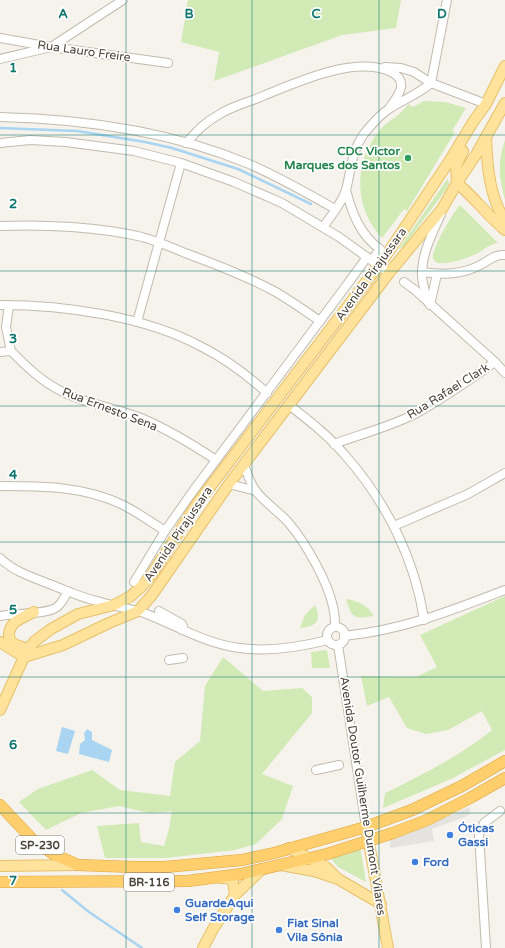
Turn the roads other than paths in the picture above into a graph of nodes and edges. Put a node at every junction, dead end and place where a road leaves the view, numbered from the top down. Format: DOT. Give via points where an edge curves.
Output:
graph roads {
  1 [pos="122,0"];
  2 [pos="447,0"];
  3 [pos="0,38"];
  4 [pos="51,46"];
  5 [pos="0,59"];
  6 [pos="168,63"];
  7 [pos="505,66"];
  8 [pos="376,67"];
  9 [pos="431,83"];
  10 [pos="505,103"];
  11 [pos="486,104"];
  12 [pos="390,107"];
  13 [pos="0,117"];
  14 [pos="486,136"];
  15 [pos="0,143"];
  16 [pos="186,143"];
  17 [pos="181,163"];
  18 [pos="457,183"];
  19 [pos="346,190"];
  20 [pos="442,209"];
  21 [pos="335,210"];
  22 [pos="505,221"];
  23 [pos="0,226"];
  24 [pos="323,227"];
  25 [pos="505,230"];
  26 [pos="159,243"];
  27 [pos="505,255"];
  28 [pos="373,261"];
  29 [pos="422,272"];
  30 [pos="389,273"];
  31 [pos="437,274"];
  32 [pos="404,282"];
  33 [pos="429,304"];
  34 [pos="0,305"];
  35 [pos="9,305"];
  36 [pos="320,321"];
  37 [pos="136,322"];
  38 [pos="10,350"];
  39 [pos="0,352"];
  40 [pos="495,362"];
  41 [pos="505,373"];
  42 [pos="267,392"];
  43 [pos="289,405"];
  44 [pos="334,444"];
  45 [pos="216,460"];
  46 [pos="244,465"];
  47 [pos="505,473"];
  48 [pos="229,484"];
  49 [pos="0,486"];
  50 [pos="256,491"];
  51 [pos="394,526"];
  52 [pos="165,531"];
  53 [pos="0,558"];
  54 [pos="134,582"];
  55 [pos="505,590"];
  56 [pos="68,591"];
  57 [pos="145,603"];
  58 [pos="114,605"];
  59 [pos="138,611"];
  60 [pos="159,611"];
  61 [pos="34,612"];
  62 [pos="0,616"];
  63 [pos="151,616"];
  64 [pos="424,620"];
  65 [pos="335,627"];
  66 [pos="182,630"];
  67 [pos="344,636"];
  68 [pos="328,640"];
  69 [pos="0,642"];
  70 [pos="338,644"];
  71 [pos="26,653"];
  72 [pos="183,658"];
  73 [pos="169,660"];
  74 [pos="0,710"];
  75 [pos="505,761"];
  76 [pos="340,765"];
  77 [pos="316,770"];
  78 [pos="505,778"];
  79 [pos="0,805"];
  80 [pos="500,811"];
  81 [pos="366,827"];
  82 [pos="369,842"];
  83 [pos="289,848"];
  84 [pos="307,858"];
  85 [pos="281,864"];
  86 [pos="78,865"];
  87 [pos="0,866"];
  88 [pos="262,869"];
  89 [pos="220,878"];
  90 [pos="338,879"];
  91 [pos="0,882"];
  92 [pos="235,895"];
  93 [pos="381,904"];
  94 [pos="203,948"];
  95 [pos="388,948"];
  96 [pos="486,948"];
  1 -- 4 [label="street"];
  2 -- 9 [label="street"];
  3 -- 4 [label="street, Rua Lauro Freire"];
  4 -- 5 [label="street"];
  4 -- 6 [label="street, Rua Lauro Freire"];
  7 -- 11 [label="main road, Avenida Pirajussara"];
  8 -- 9 [label="street" via="401,68 414,72"];
  8 -- 12 [label="street" via="395,74 401,82 401,92"];
  8 -- 16 [label="street" via="340,69 287,86 222,113 203,124"];
  9 -- 11 [label="street"];
  9 -- 12 [label="street"];
  10 -- 14 [label="main road, Avenida Pirajussara"];
  11 -- 18 [label="main road" via="457,162"];
  11 -- 28 [label="main road, Avenida Pirajussara" via="450,160"];
  12 -- 19 [label="street" via="360,141"];
  13 -- 16 [label="street" via="50,119 119,127"];
  14 -- 18 [label="main road, Avenida Pirajussara"];
  14 -- 22 [label="main road" via="490,183"];
  15 -- 17 [label="street" via="30,140 66,142 134,151"];
  16 -- 21 [label="street" via="248,164"];
  17 -- 24 [label="street" via="267,196"];
  17 -- 26 [label="street"];
  18 -- 20 [label="main road, Avenida Pirajussara"];
  18 -- 25 [label="main road"];
  19 -- 21 [label="street"];
  19 -- 28 [label="street" via="359,227 380,249"];
  20 -- 29 [label="street" via="428,245"];
  20 -- 30 [label="main road, Avenida Pirajussara"];
  21 -- 24 [label="street"];
  23 -- 26 [label="street" via="87,228 127,234"];
  24 -- 28 [label="street"];
  26 -- 36 [label="street" via="215,263 275,292"];
  26 -- 37 [label="street"];
  27 -- 31 [label="street" via="494,256 483,264 461,272"];
  28 -- 30 [label="street"];
  28 -- 36 [label="street, Avenida Pirajussara"];
  28 -- 58 [label="main road, Avenida Pirajussara" via="197,504 152,574 131,596"];
  29 -- 31 [label="street"];
  29 -- 33 [label="street"];
  30 -- 43 [label="main road, Avenida Pirajussara"];
  31 -- 33 [label="street"];
  32 -- 33 [label="street"];
  33 -- 40 [label="street"];
  34 -- 35 [label="street"];
  35 -- 37 [label="street" via="77,311"];
  35 -- 38 [label="street" via="6,327"];
  36 -- 42 [label="street, Avenida Pirajussara"];
  37 -- 42 [label="street" via="202,347 245,374"];
  38 -- 39 [label="street"];
  38 -- 45 [label="street, Rua Ernesto Sena" via="36,375 64,393 142,418 192,444"];
  40 -- 41 [label="street"];
  40 -- 44 [label="street, Rua Rafael Clark" via="414,414 391,425"];
  42 -- 45 [label="street, Avenida Pirajussara"];
  43 -- 44 [label="street"];
  43 -- 46 [label="main road, Avenida Pirajussara"];
  44 -- 51 [label="street" via="358,470"];
  45 -- 52 [label="street, Avenida Pirajussara"];
  46 -- 48 [label="main road, Avenida Pirajussara"];
  46 -- 50 [label="street"];
  47 -- 51 [label="street" via="468,494"];
  48 -- 50 [label="street"];
  48 -- 57 [label="main road, Avenida Pirajussara"];
  49 -- 52 [label="street" via="59,487 96,495 124,506"];
  50 -- 65 [label="street" via="289,523 304,545 326,587 334,612"];
  51 -- 64 [label="street" via="410,566"];
  52 -- 54 [label="street, Avenida Pirajussara"];
  53 -- 56 [label="street" via="29,576"];
  55 -- 64 [label="street"];
  56 -- 58 [label="street"];
  56 -- 61 [label="street" via="57,608"];
  57 -- 59 [label="main road, Avenida Pirajussara"];
  57 -- 63 [label="street" via="146,610"];
  58 -- 59 [label="street"];
  58 -- 71 [label="main road, Avenida Pirajussara" via="84,612 64,621 42,635"];
  59 -- 63 [label="street"];
  59 -- 71 [label="main road, Avenida Pirajussara" via="63,645"];
  60 -- 66 [label="street" via="182,624"];
  61 -- 62 [label="street"];
  61 -- 71 [label="main road" via="16,621 9,631 13,643"];
  63 -- 66 [label="street"];
  64 -- 67 [label="street" via="389,630"];
  65 -- 67 [label="street" via="340,629"];
  65 -- 68 [label="street" via="328,632"];
  66 -- 68 [label="street" via="222,645 254,650"];
  67 -- 70 [label="street"];
  68 -- 70 [label="street" via="332,644"];
  69 -- 71 [label="main road"];
  70 -- 81 [label="street, Avenida Doutor Guilherme Dumont Vilares"];
  71 -- 74 [label="main road"];
  72 -- 73 [label="street"];
  75 -- 81 [label="highway, BR-116" via="462,786 412,810"];
  76 -- 77 [label="street"];
  78 -- 82 [label="highway, BR-116" via="427,820"];
  79 -- 86 [label="highway, SP-230" via="34,841 55,855"];
  80 -- 96 [label="street" via="484,823 479,835"];
  81 -- 82 [label="main road, Avenida Doutor Guilherme Dumont Vilares"];
  81 -- 83 [label="highway, BR-116"];
  82 -- 84 [label="highway, BR-116"];
  82 -- 93 [label="main road, Avenida Doutor Guilherme Dumont Vilares"];
  83 -- 84 [label="main road"];
  83 -- 86 [label="highway, BR-116" via="242,860 165,867"];
  84 -- 85 [label="highway, BR-116"];
  84 -- 90 [label="main road" via="326,867"];
  85 -- 88 [label="highway, BR-116"];
  85 -- 90 [label="main road"];
  86 -- 87 [label="main road"];
  88 -- 89 [label="highway, BR-116"];
  88 -- 92 [label="main road"];
  89 -- 91 [label="highway, BR-116" via="141,882"];
  89 -- 92 [label="main road" via="233,881"];
  90 -- 93 [label="main road"];
  92 -- 94 [label="main road" via="212,929"];
  93 -- 95 [label="main road, Avenida Doutor Guilherme Dumont Vilares"];
}
